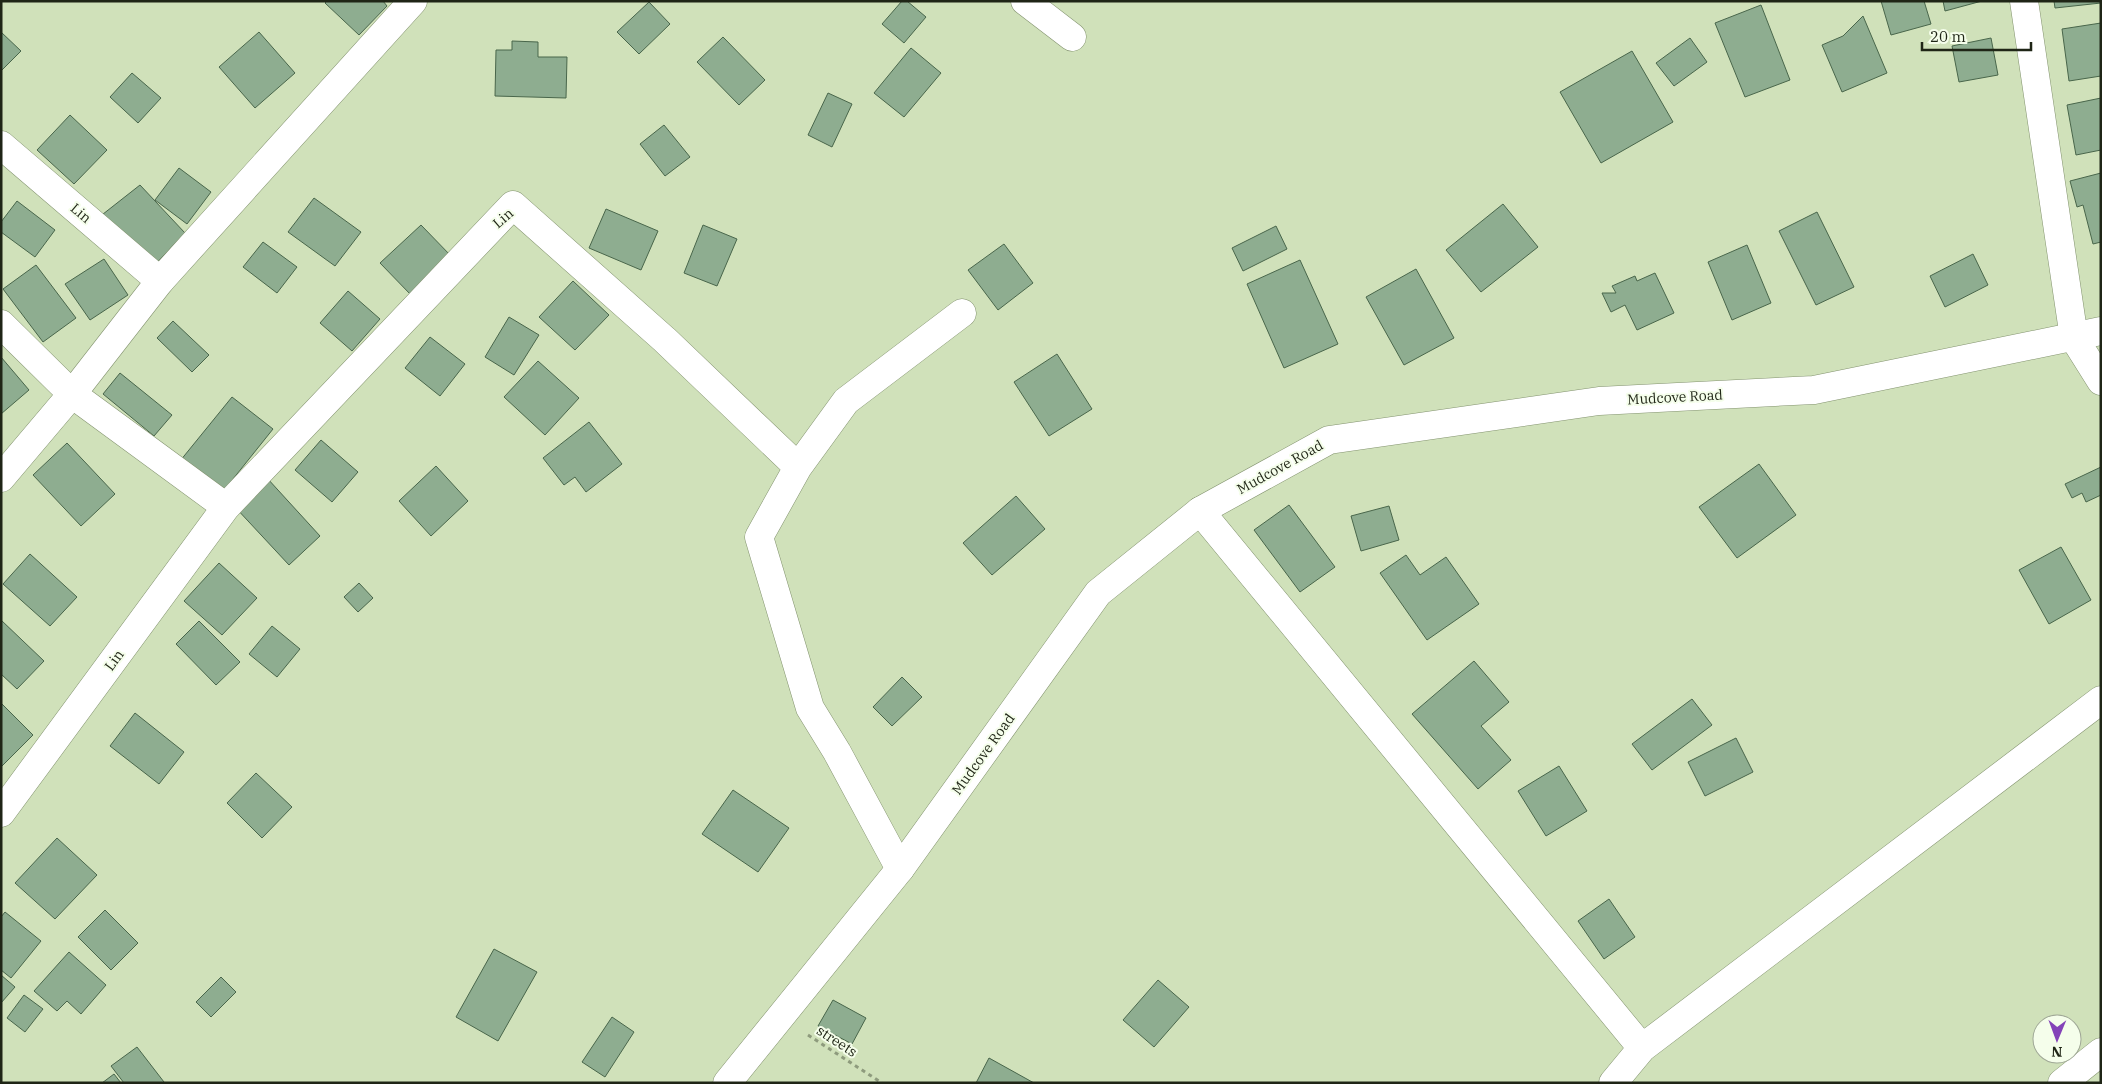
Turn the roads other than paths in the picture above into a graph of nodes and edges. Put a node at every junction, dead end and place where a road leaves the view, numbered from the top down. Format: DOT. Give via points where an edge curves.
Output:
graph roads {
  1 [pos="413,1"];
  2 [pos="1025,1"];
  3 [pos="2024,1"];
  4 [pos="1072,37"];
  5 [pos="1,145"];
  6 [pos="160,281"];
  7 [pos="962,313"];
  8 [pos="1,324"];
  9 [pos="2101,331"];
  10 [pos="2074,338"];
  11 [pos="2101,381"];
  12 [pos="72,394"];
  13 [pos="798,467"];
  14 [pos="1,478"];
  15 [pos="226,507"];
  16 [pos="1200,511"];
  17 [pos="2101,700"];
  18 [pos="1,813"];
  19 [pos="900,869"];
  20 [pos="1642,1048"];
  21 [pos="2101,1052"];
  22 [pos="727,1083"];
  23 [pos="1612,1083"];
  24 [pos="2062,1083"];
  1 -- 6 [label="street"];
  2 -- 4 [label="street"];
  3 -- 10 [label="street"];
  5 -- 6 [label="street, Lin"];
  6 -- 12 [label="street"];
  7 -- 13 [label="street" via="846,401"];
  8 -- 12 [label="street"];
  9 -- 10 [label="street, Mudcove Road"];
  10 -- 11 [label="street"];
  10 -- 16 [label="street, Mudcove Road" via="1814,390 1599,401 1329,440"];
  12 -- 14 [label="street"];
  12 -- 15 [label="street"];
  13 -- 15 [label="street, Lin" via="665,340 513,205"];
  13 -- 19 [label="street" via="759,537 810,708"];
  15 -- 18 [label="street, Lin"];
  16 -- 19 [label="street, Mudcove Road" via="1098,593"];
  16 -- 20 [label="street"];
  17 -- 20 [label="street"];
  19 -- 22 [label="street, Mudcove Road"];
  20 -- 23 [label="street"];
  21 -- 24 [label="street"];
}
